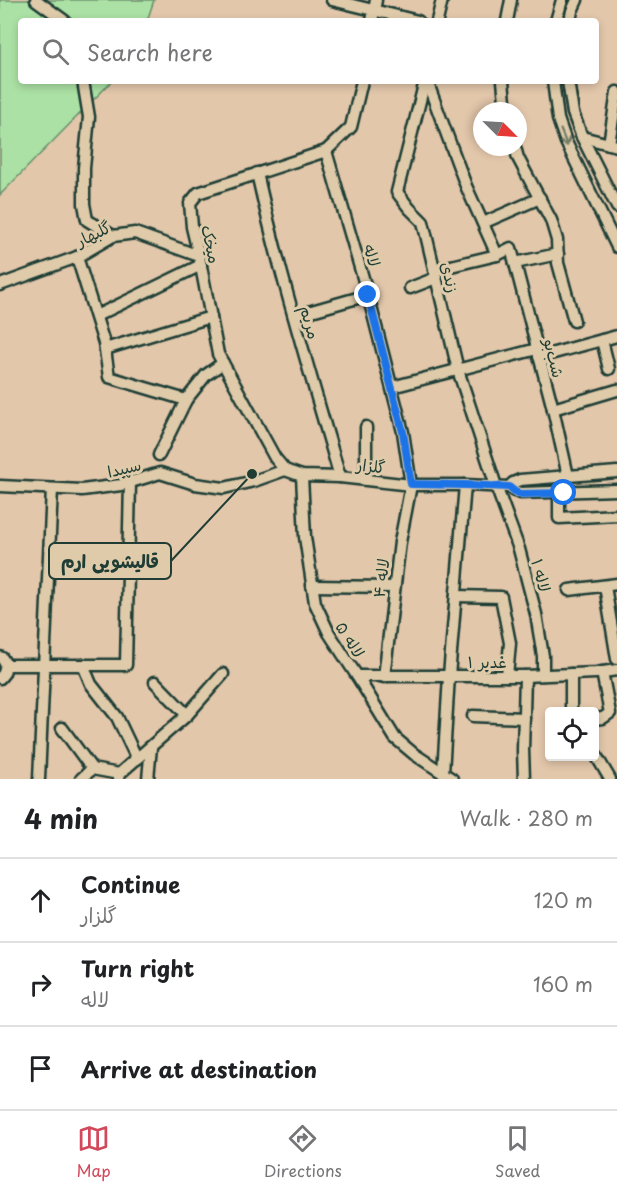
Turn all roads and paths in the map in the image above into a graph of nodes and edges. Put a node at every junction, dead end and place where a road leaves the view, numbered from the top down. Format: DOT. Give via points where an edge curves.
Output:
graph roads {
  1 [pos="36,0"];
  2 [pos="332,0"];
  3 [pos="442,0"];
  4 [pos="512,0"];
  5 [pos="557,0"];
  6 [pos="562,0"];
  7 [pos="578,0"];
  8 [pos="374,11"];
  9 [pos="557,17"];
  10 [pos="61,18"];
  11 [pos="405,18"];
  12 [pos="438,18"];
  13 [pos="508,18"];
  14 [pos="571,18"];
  15 [pos="84,84"];
  16 [pos="361,84"];
  17 [pos="425,84"];
  18 [pos="427,84"];
  19 [pos="503,84"];
  20 [pos="553,84"];
  21 [pos="568,84"];
  22 [pos="617,92"];
  23 [pos="505,102"];
  24 [pos="582,137"];
  25 [pos="613,145"];
  26 [pos="326,151"];
  27 [pos="517,156"];
  28 [pos="257,173"];
  29 [pos="540,198"];
  30 [pos="617,207"];
  31 [pos="483,223"];
  32 [pos="113,236"];
  33 [pos="617,247"];
  34 [pos="558,254"];
  35 [pos="497,255"];
  36 [pos="77,257"];
  37 [pos="200,260"];
  38 [pos="515,263"];
  39 [pos="435,274"];
  40 [pos="0,285"];
  41 [pos="410,288"];
  42 [pos="368,295"];
  43 [pos="96,316"];
  44 [pos="294,316"];
  45 [pos="211,317"];
  46 [pos="574,321"];
  47 [pos="617,336"];
  48 [pos="602,340"];
  49 [pos="105,349"];
  50 [pos="538,353"];
  51 [pos="223,363"];
  52 [pos="609,369"];
  53 [pos="458,370"];
  54 [pos="392,387"];
  55 [pos="616,394"];
  56 [pos="186,400"];
  57 [pos="554,409"];
  58 [pos="366,427"];
  59 [pos="159,455"];
  60 [pos="285,470"];
  61 [pos="617,472"];
  62 [pos="302,476"];
  63 [pos="568,476"];
  64 [pos="340,477"];
  65 [pos="366,479"];
  66 [pos="130,482"];
  67 [pos="411,484"];
  68 [pos="465,485"];
  69 [pos="0,486"];
  70 [pos="496,486"];
  71 [pos="509,487"];
  72 [pos="52,489"];
  73 [pos="617,490"];
  74 [pos="559,493"];
  75 [pos="617,515"];
  76 [pos="617,584"];
  77 [pos="312,586"];
  78 [pos="605,586"];
  79 [pos="394,587"];
  80 [pos="569,590"];
  81 [pos="456,596"];
  82 [pos="617,659"];
  83 [pos="3,661"];
  84 [pos="44,665"];
  85 [pos="83,665"];
  86 [pos="617,670"];
  87 [pos="602,672"];
  88 [pos="223,674"];
  89 [pos="571,674"];
  90 [pos="543,675"];
  91 [pos="357,676"];
  92 [pos="449,676"];
  93 [pos="507,676"];
  94 [pos="525,676"];
  95 [pos="384,677"];
  96 [pos="0,678"];
  97 [pos="155,682"];
  98 [pos="571,707"];
  99 [pos="187,715"];
  100 [pos="473,716"];
  101 [pos="524,717"];
  102 [pos="599,718"];
  103 [pos="62,728"];
  104 [pos="151,747"];
  105 [pos="137,759"];
  106 [pos="599,761"];
  107 [pos="92,769"];
  108 [pos="448,776"];
  109 [pos="119,777"];
  110 [pos="39,779"];
  111 [pos="81,779"];
  112 [pos="148,779"];
  113 [pos="524,779"];
  114 [pos="610,779"];
  1 -- 10 [label="street"];
  2 -- 8 [label="street"];
  3 -- 12 [label="street"];
  4 -- 13 [label="street"];
  5 -- 9 [label="street"];
  6 -- 9 [label="street"];
  7 -- 14 [label="street"];
  8 -- 11 [label="street"];
  15 -- 32 [label="street" via="89,117 84,168 87,220"];
  16 -- 26 [label="street" via="351,127"];
  17 -- 39 [label="street, زندی" via="398,192 423,222"];
  18 -- 31 [label="street"];
  19 -- 23 [label="street"];
  20 -- 33 [label="street, one-way" via="566,142"];
  21 -- 24 [label="street"];
  22 -- 25 [label="street"];
  24 -- 25 [label="street"];
  24 -- 30 [label="street"];
  26 -- 28 [label="street, میخک"];
  26 -- 42 [label="street, لاله"];
  27 -- 29 [label="street"];
  28 -- 37 [label="street, میخک" via="198,193 190,203"];
  28 -- 44 [label="street, مریم"];
  29 -- 31 [label="street"];
  29 -- 34 [label="street" via="551,220"];
  31 -- 35 [label="street"];
  32 -- 36 [label="street, گلبهار"];
  32 -- 37 [label="street, گلبهار" via="135,233"];
  34 -- 38 [label="street"];
  34 -- 46 [label="street"];
  35 -- 38 [label="street, شب‌بو" via="511,248"];
  35 -- 39 [label="street"];
  36 -- 40 [label="street, گلبهار"];
  36 -- 43 [label="street"];
  37 -- 43 [label="street"];
  37 -- 45 [label="street, میخک"];
  38 -- 50 [label="street, شب‌بو"];
  39 -- 41 [label="street"];
  39 -- 53 [label="street, زندی"];
  42 -- 44 [label="street"];
  42 -- 54 [label="street, لاله"];
  43 -- 49 [label="street"];
  44 -- 64 [label="street, مریم"];
  45 -- 49 [label="street"];
  45 -- 51 [label="street, میخک"];
  47 -- 48 [label="street"];
  48 -- 50 [label="street"];
  48 -- 52 [label="street"];
  49 -- 56 [label="street" via="109,377"];
  50 -- 53 [label="street"];
  50 -- 57 [label="street, شب‌بو"];
  51 -- 56 [label="street" via="206,375"];
  51 -- 60 [label="street, میخک"];
  53 -- 54 [label="street"];
  53 -- 70 [label="street, زندی"];
  54 -- 67 [label="street, لاله"];
  55 -- 57 [label="street"];
  56 -- 59 [label="street"];
  57 -- 63 [label="street, شب‌بو"];
  58 -- 65 [label="street"];
  60 -- 62 [label="street"];
  60 -- 66 [label="street, سپیدا" via="224,488 160,474"];
  61 -- 63 [label="street, گلزار"];
  62 -- 64 [label="street, گلزار"];
  62 -- 77 [label="street, لاله ۵"];
  63 -- 71 [label="street, گلزار" via="520,480"];
  64 -- 65 [label="street, گلزار"];
  65 -- 67 [label="street, گلزار"];
  66 -- 72 [label="street, سپیدا" via="82,490"];
  66 -- 85 [label="street" via="126,665"];
  67 -- 68 [label="street, گلزار"];
  67 -- 79 [label="street, لاله ۴"];
  68 -- 70 [label="street, گلزار"];
  68 -- 81 [label="street"];
  69 -- 72 [label="street, سپیدا"];
  70 -- 71 [label="street, گلزار"];
  70 -- 90 [label="street, لاله ۱" via="519,549 536,614"];
  71 -- 74 [label="street, گلزار" via="520,494"];
  72 -- 84 [label="street"];
  73 -- 74 [label="street, گلزار"];
  74 -- 75 [label="street" via="559,518"];
  76 -- 78 [label="street"];
  77 -- 79 [label="street"];
  77 -- 91 [label="street, لاله ۵" via="328,633"];
  78 -- 80 [label="street"];
  78 -- 82 [label="street"];
  79 -- 95 [label="street, لاله ۴"];
  81 -- 92 [label="street"];
  81 -- 93 [label="street" via="501,597 510,643"];
  83 -- 84 [label="street"];
  83 -- 96 [label="street" via="4,673"];
  84 -- 85 [label="street"];
  84 -- 110 [label="street"];
  85 -- 105 [label="street" via="91,684 117,717"];
  86 -- 87 [label="street, غدیر ۱"];
  87 -- 89 [label="street, غدیر ۱"];
  87 -- 102 [label="street" via="610,713"];
  88 -- 99 [label="street"];
  89 -- 90 [label="street, غدیر ۱"];
  89 -- 98 [label="street"];
  90 -- 94 [label="street, غدیر ۱"];
  91 -- 95 [label="street, غدیر ۱"];
  91 -- 108 [label="street, لاله ۵" via="395,738"];
  92 -- 93 [label="street, غدیر ۱"];
  92 -- 95 [label="street, غدیر ۱"];
  92 -- 108 [label="street"];
  93 -- 94 [label="street, غدیر ۱"];
  94 -- 101 [label="street"];
  97 -- 99 [label="street"];
  99 -- 104 [label="street"];
  100 -- 101 [label="street"];
  101 -- 113 [label="street"];
  103 -- 107 [label="street"];
  104 -- 105 [label="street"];
  104 -- 112 [label="street"];
  105 -- 109 [label="street"];
  106 -- 114 [label="street"];
  107 -- 109 [label="street"];
  107 -- 111 [label="street"];
}
